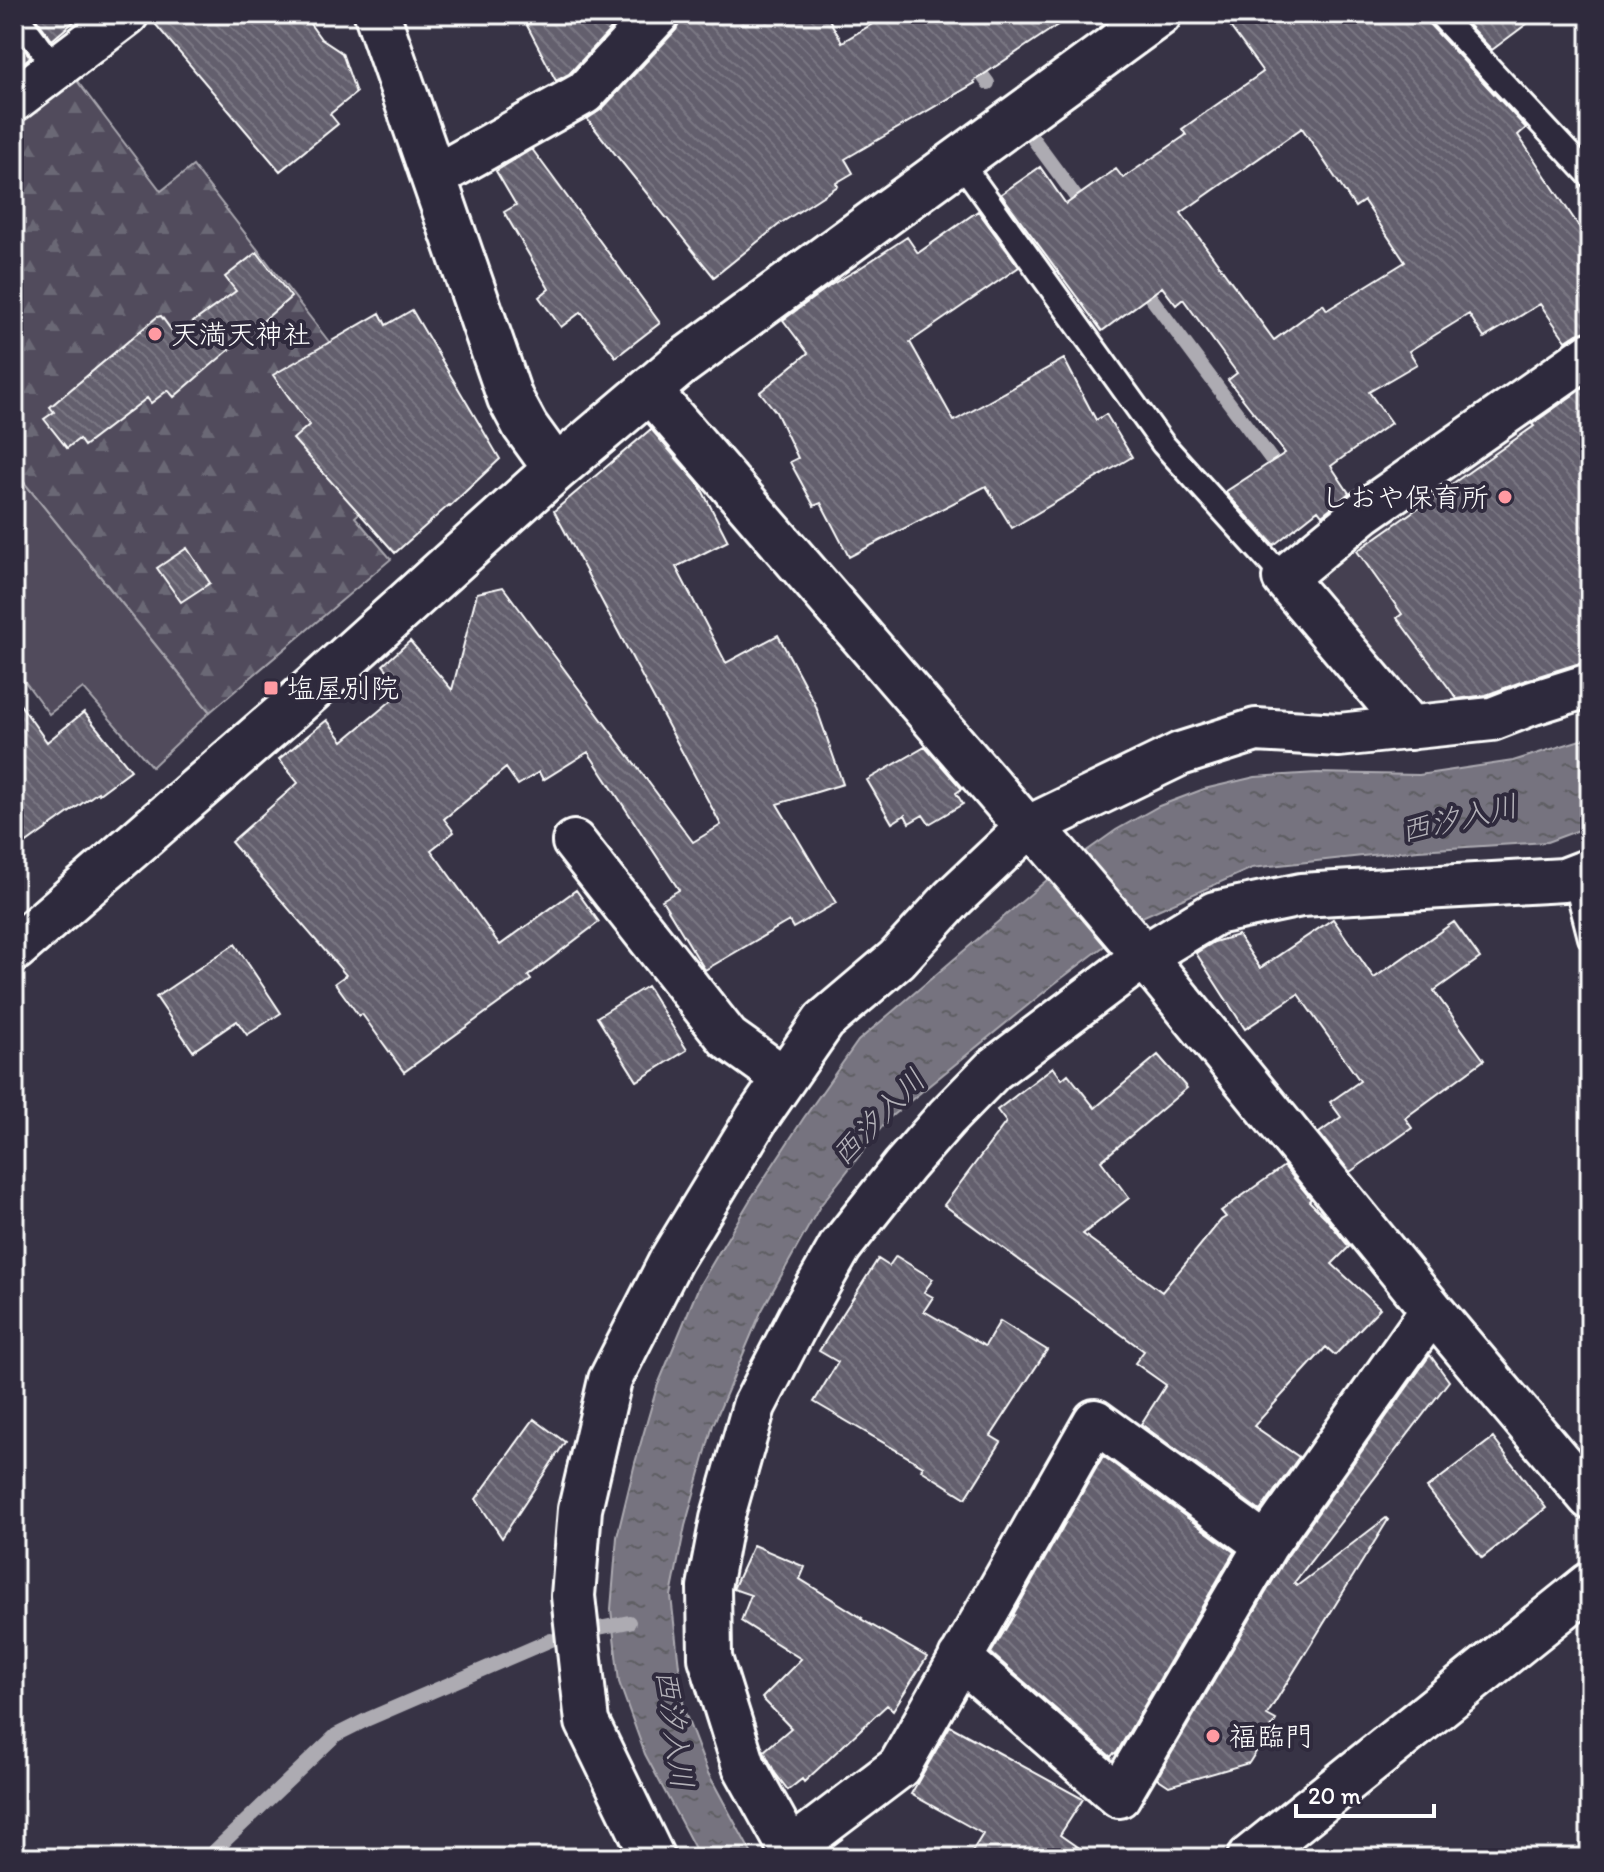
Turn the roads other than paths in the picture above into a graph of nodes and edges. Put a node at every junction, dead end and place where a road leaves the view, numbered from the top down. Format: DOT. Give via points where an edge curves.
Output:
graph roads {
  1 [pos="15,14"];
  2 [pos="127,14"];
  3 [pos="377,14"];
  4 [pos="658,14"];
  5 [pos="1439,14"];
  6 [pos="1136,20"];
  7 [pos="56,68"];
  8 [pos="14,100"];
  9 [pos="959,160"];
  10 [pos="1590,176"];
  11 [pos="434,177"];
  12 [pos="1590,354"];
  13 [pos="649,390"];
  14 [pos="556,469"];
  15 [pos="1284,578"];
  16 [pos="1590,685"];
  17 [pos="1411,728"];
  18 [pos="1036,834"];
  19 [pos="574,842"];
  20 [pos="1582,873"];
  21 [pos="1590,938"];
  22 [pos="14,949"];
  23 [pos="1139,950"];
  24 [pos="784,1078"];
  25 [pos="1432,1310"];
  26 [pos="1590,1498"];
  27 [pos="1266,1545"];
  28 [pos="1590,1585"];
  29 [pos="960,1658"];
  30 [pos="793,1853"];
  31 [pos="653,1858"];
  32 [pos="1250,1858"];
  1 -- 7 [label="lane"];
  2 -- 7 [label="street"];
  3 -- 11 [label="street"];
  4 -- 11 [label="street" via="584,93"];
  5 -- 10 [label="lane"];
  6 -- 9 [label="street"];
  7 -- 8 [label="street"];
  9 -- 13 [label="street"];
  9 -- 15 [label="lane" via="1163,444"];
  11 -- 14 [label="street" via="510,398"];
  12 -- 15 [label="street" via="1364,512"];
  13 -- 14 [label="street"];
  13 -- 18 [label="street"];
  14 -- 22 [label="street"];
  15 -- 17 [label="street"];
  16 -- 17 [label="street" via="1492,719"];
  17 -- 18 [label="street" via="1339,735 1256,730 1180,754"];
  18 -- 23 [label="street"];
  18 -- 24 [label="street" via="952,899 897,959 824,1021"];
  19 -- 24 [label="street" via="728,1038"];
  20 -- 21 [label="lane"];
  20 -- 23 [label="street" via="1564,880 1301,895 1215,913"];
  23 -- 25 [label="street"];
  23 -- 30 [label="street" via="993,1070 904,1166 840,1247 754,1406 709,1587 710,1658 744,1766"];
  24 -- 31 [label="street" via="672,1258 610,1380 580,1509 573,1596 587,1722"];
  25 -- 26 [label="street"];
  25 -- 27 [label="street"];
  27 -- 29 [label="street" via="1095,1421"];
  27 -- 29 [label="street" via="1119,1796"];
  28 -- 32 [label="street"];
  29 -- 30 [label="street" via="899,1767"];
}
